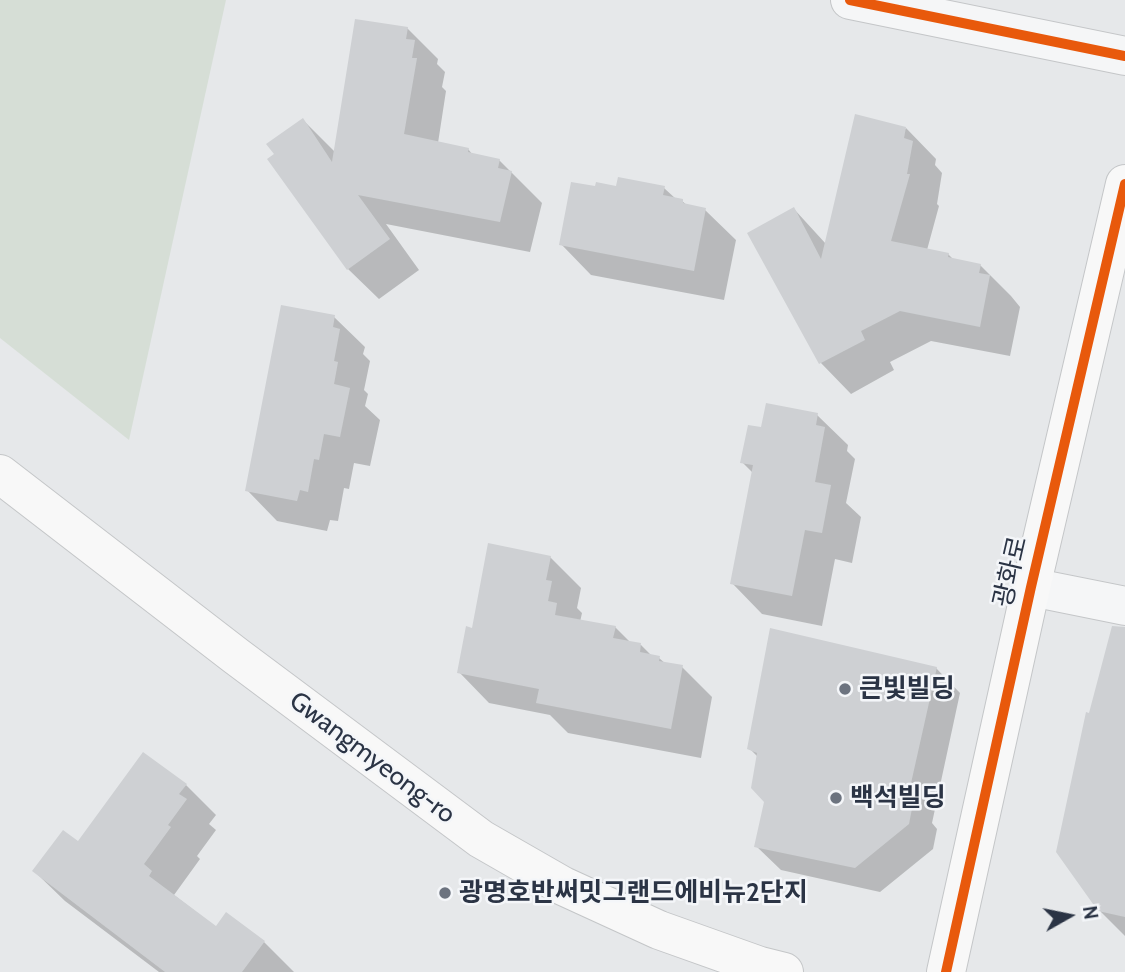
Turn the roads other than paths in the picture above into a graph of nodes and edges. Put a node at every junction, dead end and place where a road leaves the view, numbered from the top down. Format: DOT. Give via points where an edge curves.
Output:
graph roads {
  1 [pos="850,0"];
  2 [pos="1125,56"];
  3 [pos="1124,193"];
  4 [pos="0,474"];
  5 [pos="1031,587"];
  6 [pos="1125,606"];
  7 [pos="784,972"];
  8 [pos="946,972"];
  1 -- 2 [label="street"];
  3 -- 5 [label="main road, 광화로"];
  4 -- 7 [label="main road, Gwangmyeong-ro" via="481,839 563,886 659,930"];
  5 -- 6 [label="street"];
  5 -- 8 [label="main road, 광화로"];
}
